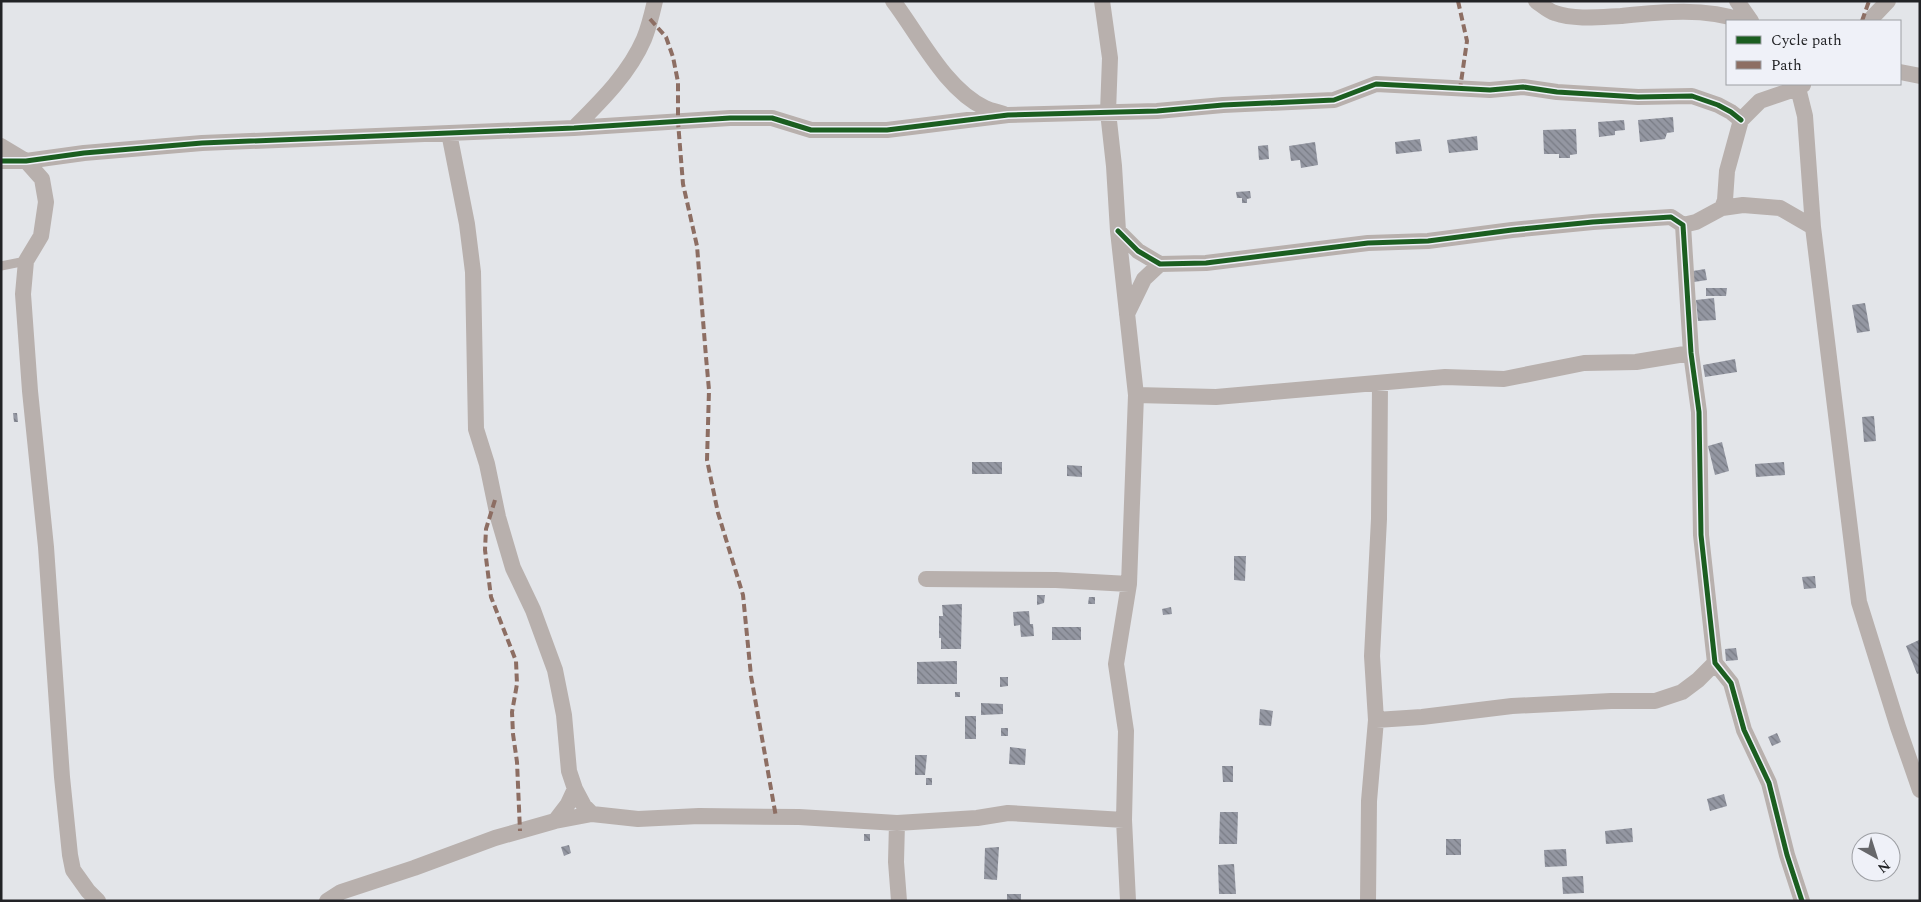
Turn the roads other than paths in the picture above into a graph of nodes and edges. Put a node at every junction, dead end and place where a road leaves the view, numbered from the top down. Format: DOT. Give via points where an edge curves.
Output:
graph roads {
  1 [pos="655,1"];
  2 [pos="892,1"];
  3 [pos="1102,1"];
  4 [pos="1536,1"];
  5 [pos="1737,1"];
  6 [pos="1888,1"];
  7 [pos="1740,20"];
  8 [pos="1750,20"];
  9 [pos="1870,20"];
  10 [pos="1901,72"];
  11 [pos="1920,76"];
  12 [pos="1798,85"];
  13 [pos="1108,112"];
  14 [pos="1008,115"];
  15 [pos="1741,120"];
  16 [pos="574,128"];
  17 [pos="448,133"];
  18 [pos="1,146"];
  19 [pos="26,161"];
  20 [pos="1,162"];
  21 [pos="1722,208"];
  22 [pos="1683,225"];
  23 [pos="1813,227"];
  24 [pos="1118,231"];
  25 [pos="26,261"];
  26 [pos="1160,264"];
  27 [pos="1,266"];
  28 [pos="1127,314"];
  29 [pos="1691,353"];
  30 [pos="1380,384"];
  31 [pos="1136,394"];
  32 [pos="926,578"];
  33 [pos="1129,584"];
  34 [pos="1715,663"];
  35 [pos="1376,720"];
  36 [pos="574,788"];
  37 [pos="1920,790"];
  38 [pos="592,814"];
  39 [pos="1124,820"];
  40 [pos="555,821"];
  41 [pos="898,823"];
  42 [pos="98,901"];
  43 [pos="327,901"];
  44 [pos="899,901"];
  45 [pos="1128,901"];
  46 [pos="1368,901"];
  47 [pos="1802,901"];
  1 -- 16 [label="street" via="644,39 631,61 608,93"];
  2 -- 14 [label="street" via="936,65 965,94 985,108"];
  3 -- 13 [label="street" via="1110,58"];
  4 -- 7 [label="street" via="1562,16 1694,12 1728,15"];
  5 -- 8 [label="street"];
  6 -- 9 [label="street"];
  10 -- 11 [label="street"];
  12 -- 15 [label="street" via="1760,100"];
  12 -- 23 [label="street" via="1805,116"];
  13 -- 14 [label="street"];
  13 -- 15 [label="street" via="1334,100 1376,84 1490,90 1524,87 1638,97 1692,96 1731,112"];
  13 -- 24 [label="street"];
  14 -- 16 [label="street" via="887,130 811,130 772,118"];
  15 -- 21 [label="street" via="1727,172"];
  16 -- 17 [label="street"];
  17 -- 19 [label="street" via="202,143"];
  17 -- 36 [label="street" via="474,272 476,429 512,568 533,610 555,670"];
  18 -- 19 [label="street"];
  19 -- 20 [label="street"];
  19 -- 25 [label="street" via="42,179 46,202 41,236"];
  21 -- 22 [label="street"];
  21 -- 23 [label="street" via="1743,205 1780,208"];
  22 -- 26 [label="street" via="1671,217 1593,222 1428,242 1368,243 1206,263"];
  22 -- 29 [label="street"];
  23 -- 37 [label="street" via="1859,602"];
  24 -- 26 [label="street" via="1138,251"];
  24 -- 28 [label="street"];
  25 -- 27 [label="lane"];
  25 -- 42 [label="street" via="24,294 30,391 46,547 70,855 73,870"];
  26 -- 28 [label="street" via="1144,279"];
  28 -- 31 [label="street"];
  29 -- 30 [label="street" via="1636,362 1584,363 1504,379 1445,377"];
  29 -- 34 [label="street" via="1699,412 1701,535"];
  30 -- 31 [label="street" via="1216,397"];
  30 -- 35 [label="street" via="1380,519 1372,656"];
  31 -- 33 [label="street"];
  32 -- 33 [label="street"];
  33 -- 39 [label="street" via="1116,664 1126,732"];
  34 -- 35 [label="street" via="1682,692 1655,702 1512,706"];
  34 -- 47 [label="street" via="1731,683 1744,730 1769,783"];
  35 -- 46 [label="street" via="1369,801"];
  36 -- 38 [label="street"];
  36 -- 40 [label="street" via="568,804"];
  38 -- 40 [label="street"];
  38 -- 41 [label="street" via="638,819 791,817"];
  39 -- 41 [label="street" via="1008,813"];
  39 -- 45 [label="street"];
  40 -- 43 [label="street" via="495,838 341,892"];
  41 -- 44 [label="street"];
}
